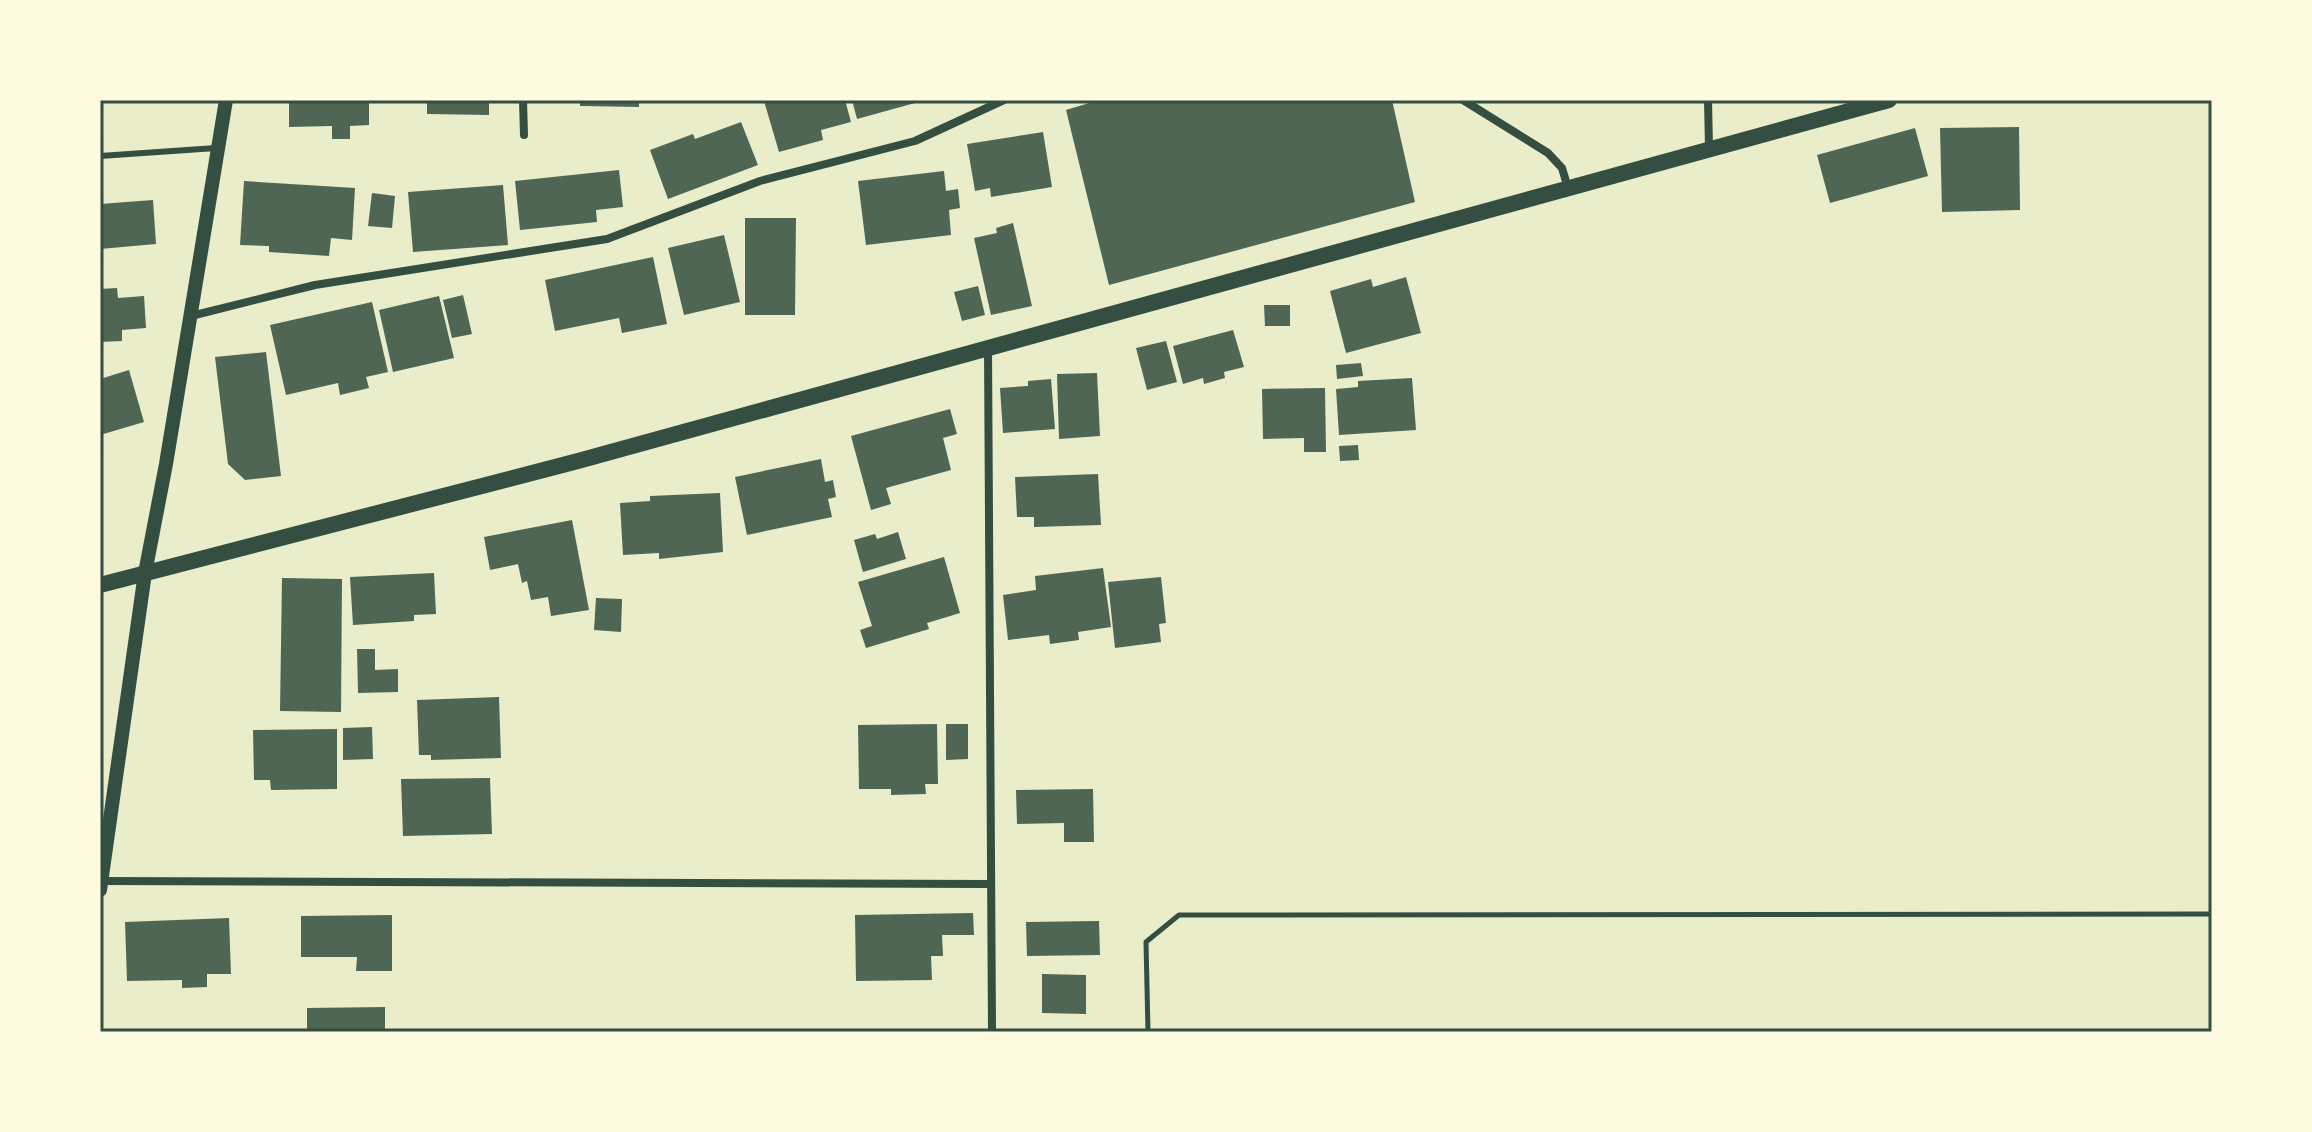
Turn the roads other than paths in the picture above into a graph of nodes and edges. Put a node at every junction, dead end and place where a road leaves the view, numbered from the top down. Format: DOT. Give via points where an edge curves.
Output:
graph roads {
  1 [pos="226,100"];
  2 [pos="523,100"];
  3 [pos="1004,100"];
  4 [pos="1463,100"];
  5 [pos="1708,100"];
  6 [pos="1889,100"];
  7 [pos="524,135"];
  8 [pos="219,147"];
  9 [pos="1709,148"];
  10 [pos="100,156"];
  11 [pos="1568,188"];
  12 [pos="191,316"];
  13 [pos="988,349"];
  14 [pos="145,573"];
  15 [pos="100,585"];
  16 [pos="990,884"];
  17 [pos="101,885"];
  18 [pos="992,1032"];
  1 -- 8 [label="street"];
  2 -- 7 [label="street"];
  3 -- 12 [label="street" via="915,141 760,181 607,239 315,285"];
  4 -- 11 [label="street" via="1548,153 1562,168"];
  5 -- 9 [label="street"];
  6 -- 9 [label="main road"];
  8 -- 10 [label="lane"];
  8 -- 12 [label="street"];
  9 -- 11 [label="main road"];
  11 -- 13 [label="main road"];
  12 -- 14 [label="street"];
  13 -- 14 [label="main road"];
  13 -- 16 [label="street"];
  14 -- 15 [label="main road"];
  14 -- 17 [label="street"];
  16 -- 17 [label="street"];
  16 -- 18 [label="street"];
}
